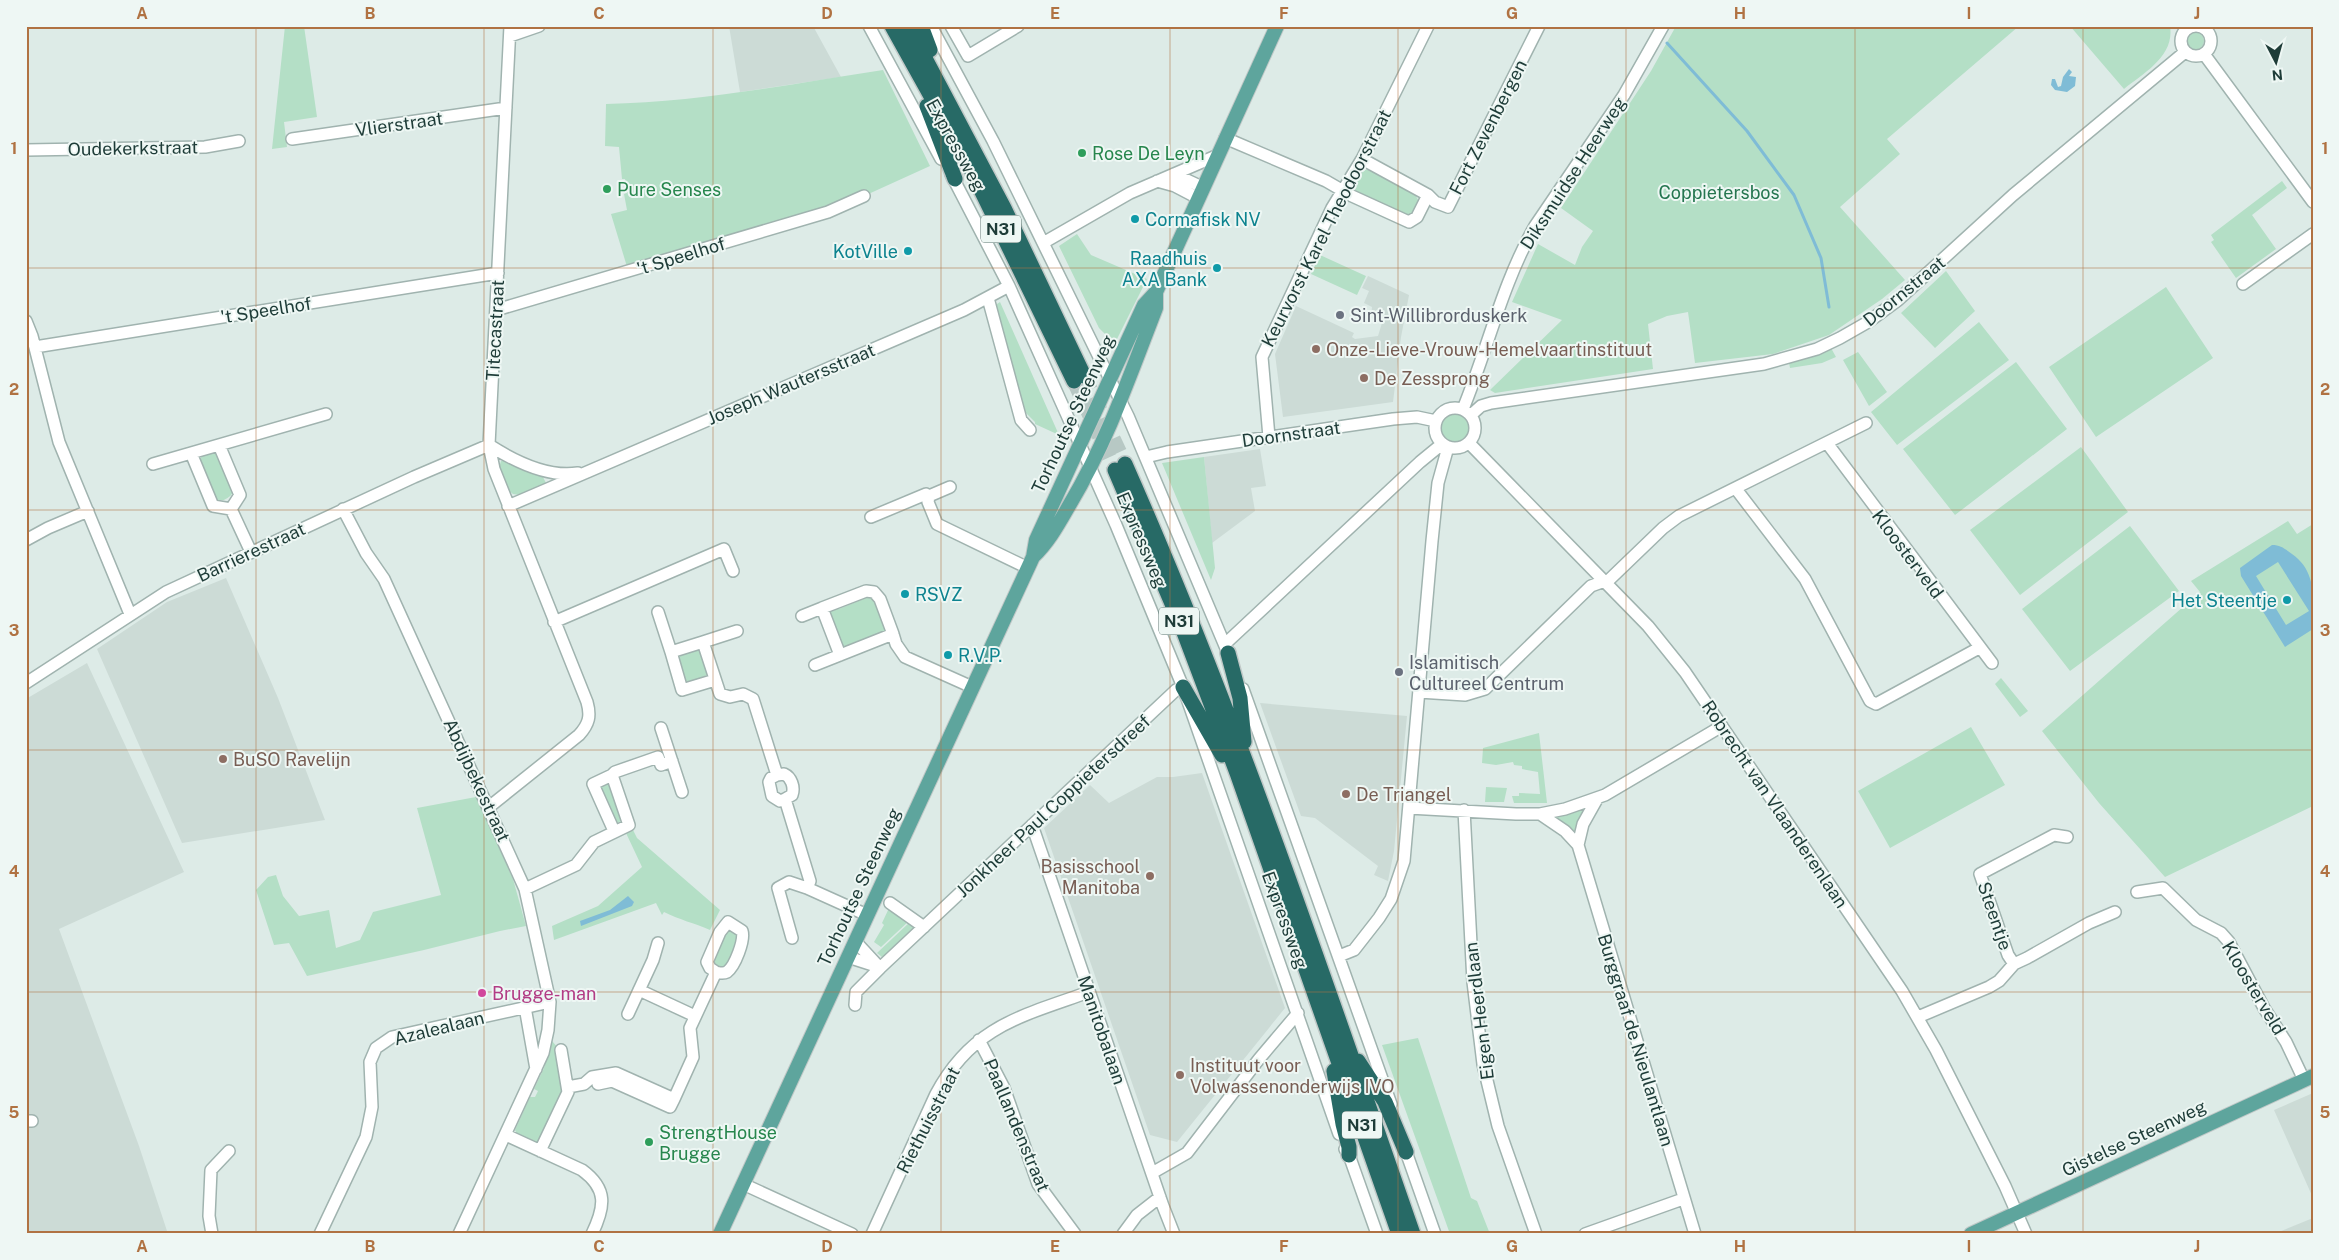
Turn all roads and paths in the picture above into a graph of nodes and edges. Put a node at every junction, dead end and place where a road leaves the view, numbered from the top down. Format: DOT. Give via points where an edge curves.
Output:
graph roads {
  1 [pos="539,26"];
  2 [pos="869,26"];
  3 [pos="892,26"];
  4 [pos="908,26"];
  5 [pos="921,26"];
  6 [pos="931,26"];
  7 [pos="952,26"];
  8 [pos="1018,26"];
  9 [pos="1277,26"];
  10 [pos="1428,26"];
  11 [pos="1539,26"];
  12 [pos="1663,26"];
  13 [pos="2186,28"];
  14 [pos="2211,29"];
  15 [pos="510,31"];
  16 [pos="2185,52"];
  17 [pos="2204,54"];
  18 [pos="928,76"];
  19 [pos="506,108"];
  20 [pos="1226,138"];
  21 [pos="292,139"];
  22 [pos="239,141"];
  23 [pos="26,150"];
  24 [pos="1216,156"];
  25 [pos="1362,159"];
  26 [pos="1174,174"];
  27 [pos="955,179"];
  28 [pos="1157,181"];
  29 [pos="1342,190"];
  30 [pos="1200,193"];
  31 [pos="1428,195"];
  32 [pos="864,196"];
  33 [pos="2313,202"];
  34 [pos="2313,234"];
  35 [pos="1043,243"];
  36 [pos="498,273"];
  37 [pos="2243,284"];
  38 [pos="1009,286"];
  39 [pos="1156,292"];
  40 [pos="988,298"];
  41 [pos="496,310"];
  42 [pos="26,320"];
  43 [pos="35,347"];
  44 [pos="1079,378"];
  45 [pos="1110,381"];
  46 [pos="1120,404"];
  47 [pos="1467,412"];
  48 [pos="326,414"];
  49 [pos="1436,421"];
  50 [pos="1866,423"];
  51 [pos="1030,430"];
  52 [pos="1269,438"];
  53 [pos="1469,443"];
  54 [pos="1827,443"];
  55 [pos="1080,444"];
  56 [pos="220,445"];
  57 [pos="489,445"];
  58 [pos="1445,446"];
  59 [pos="191,453"];
  60 [pos="1146,457"];
  61 [pos="153,464"];
  62 [pos="1091,468"];
  63 [pos="594,469"];
  64 [pos="950,487"];
  65 [pos="1736,489"];
  66 [pos="929,496"];
  67 [pos="508,506"];
  68 [pos="231,509"];
  69 [pos="343,509"];
  70 [pos="88,511"];
  71 [pos="871,517"];
  72 [pos="26,540"];
  73 [pos="251,552"];
  74 [pos="1030,562"];
  75 [pos="733,571"];
  76 [pos="1603,580"];
  77 [pos="822,608"];
  78 [pos="658,612"];
  79 [pos="130,614"];
  80 [pos="802,616"];
  81 [pos="554,622"];
  82 [pos="738,631"];
  83 [pos="893,634"];
  84 [pos="703,642"];
  85 [pos="1226,648"];
  86 [pos="1979,648"];
  87 [pos="671,652"];
  88 [pos="840,655"];
  89 [pos="1992,663"];
  90 [pos="815,665"];
  91 [pos="715,680"];
  92 [pos="26,683"];
  93 [pos="972,687"];
  94 [pos="1183,687"];
  95 [pos="1419,692"];
  96 [pos="1722,726"];
  97 [pos="661,728"];
  98 [pos="667,745"];
  99 [pos="658,757"];
  100 [pos="1245,758"];
  101 [pos="672,761"];
  102 [pos="1237,774"];
  103 [pos="612,776"];
  104 [pos="682,792"];
  105 [pos="1597,799"];
  106 [pos="489,807"];
  107 [pos="1409,808"];
  108 [pos="1464,810"];
  109 [pos="1540,814"];
  110 [pos="1032,825"];
  111 [pos="614,831"];
  112 [pos="2067,837"];
  113 [pos="1578,845"];
  114 [pos="807,888"];
  115 [pos="525,889"];
  116 [pos="2138,892"];
  117 [pos="890,903"];
  118 [pos="2115,912"];
  119 [pos="867,915"];
  120 [pos="924,927"];
  121 [pos="792,938"];
  122 [pos="855,940"];
  123 [pos="658,943"];
  124 [pos="1339,956"];
  125 [pos="848,957"];
  126 [pos="2014,964"];
  127 [pos="880,968"];
  128 [pos="716,972"];
  129 [pos="639,990"];
  130 [pos="1089,992"];
  131 [pos="550,1002"];
  132 [pos="855,1005"];
  133 [pos="525,1007"];
  134 [pos="1298,1013"];
  135 [pos="628,1014"];
  136 [pos="695,1016"];
  137 [pos="1918,1017"];
  138 [pos="979,1040"];
  139 [pos="1340,1044"];
  140 [pos="562,1050"];
  141 [pos="536,1069"];
  142 [pos="2308,1078"];
  143 [pos="568,1087"];
  144 [pos="506,1135"];
  145 [pos="230,1150"];
  146 [pos="540,1151"];
  147 [pos="1406,1152"];
  148 [pos="1349,1155"];
  149 [pos="1152,1173"];
  150 [pos="743,1184"];
  151 [pos="1160,1197"];
  152 [pos="1683,1198"];
  153 [pos="2017,1213"];
  154 [pos="212,1234"];
  155 [pos="320,1234"];
  156 [pos="459,1234"];
  157 [pos="592,1234"];
  158 [pos="720,1234"];
  159 [pos="852,1234"];
  160 [pos="872,1234"];
  161 [pos="1075,1234"];
  162 [pos="1123,1234"];
  163 [pos="1174,1234"];
  164 [pos="1377,1234"];
  165 [pos="1399,1234"];
  166 [pos="1413,1234"];
  167 [pos="1435,1234"];
  168 [pos="1536,1234"];
  169 [pos="1585,1234"];
  170 [pos="1695,1234"];
  171 [pos="1971,1234"];
  172 [pos="2026,1234"];
  1 -- 15 [label="street"];
  2 -- 27 [label="street, Expressweg"];
  3 -- 18 [label="highway, Expressweg / N31"];
  4 -- 18 [label="highway, Expressweg / N31"];
  5 -- 18 [label="highway" via="930,50"];
  6 -- 35 [label="street, Expressweg"];
  7 -- 8 [label="street" via="968,56"];
  9 -- 20 [label="main road, Torhoutse Steenweg"];
  10 -- 25 [label="street, Keurvorst Karel Theodoorstraat"];
  11 -- 31 [label="street, Fort Zevenbergen" via="1448,207"];
  12 -- 47 [label="street, Diksmuidse Heerweg" via="1632,82 1521,251 1502,296"];
  13 -- 14 [label="street"];
  13 -- 16 [label="street" via="2181,40"];
  14 -- 17 [label="street" via="2211,44"];
  15 -- 19 [label="street, Titecastraat"];
  16 -- 17 [label="street" via="2194,56"];
  16 -- 47 [label="street, Doornstraat" via="2013,195 1898,300 1840,338 1817,349 1764,364 1491,403"];
  17 -- 33 [label="street"];
  18 -- 27 [label="highway" via="924,100"];
  18 -- 44 [label="highway, Expressweg / N31" via="1004,208"];
  19 -- 21 [label="street, Vlierstraat"];
  19 -- 36 [label="street, Titecastraat"];
  20 -- 24 [label="main road, Torhoutse Steenweg"];
  20 -- 29 [label="street, Fort Zevenbergen"];
  22 -- 23 [label="street, Oudekerkstraat" via="205,147"];
  24 -- 26 [label="street"];
  24 -- 30 [label="main road, Torhoutse Steenweg"];
  25 -- 29 [label="street, Keurvorst Karel Theodoorstraat"];
  25 -- 31 [label="street, Fort Zevenbergen"];
  26 -- 28 [label="street"];
  26 -- 30 [label="street"];
  27 -- 38 [label="street, Expressweg"];
  28 -- 30 [label="street"];
  28 -- 35 [label="street" via="1090,214"];
  29 -- 31 [label="street, Fort Zevenbergen" via="1409,222 1418,217"];
  29 -- 52 [label="street, Keurvorst Karel Theodoorstraat" via="1262,356"];
  30 -- 39 [label="main road, Torhoutse Steenweg"];
  32 -- 41 [label="street, 't Speelhof" via="828,212"];
  34 -- 37 [label="street"];
  35 -- 45 [label="street, Expressweg"];
  36 -- 41 [label="street, Titecastraat"];
  36 -- 43 [label="street, 't Speelhof"];
  38 -- 40 [label="street, Joseph Wautersstraat"];
  38 -- 55 [label="street, Expressweg"];
  39 -- 45 [label="main road, Torhoutse Steenweg" via="1144,305"];
  39 -- 46 [label="main road, Torhoutse Steenweg" via="1156,308"];
  40 -- 51 [label="street" via="1021,420"];
  40 -- 63 [label="street, Joseph Wautersstraat"];
  41 -- 57 [label="street, Titecastraat"];
  42 -- 43 [label="street"];
  43 -- 70 [label="street" via="59,442"];
  45 -- 46 [label="street, Expressweg"];
  45 -- 55 [label="main road, Torhoutse Steenweg"];
  46 -- 60 [label="street, Expressweg"];
  46 -- 62 [label="main road, Torhoutse Steenweg"];
  47 -- 49 [label="street" via="1456,408 1444,411"];
  47 -- 53 [label="street, Diksmuidse Heerweg" via="1476,426"];
  48 -- 56 [label="street"];
  49 -- 52 [label="street, Doornstraat" via="1407,418"];
  49 -- 58 [label="street" via="1435,434"];
  50 -- 54 [label="street"];
  52 -- 60 [label="street, Doornstraat"];
  53 -- 58 [label="street" via="1458,448"];
  53 -- 76 [label="street, Robrecht van Vlaanderenlaan"];
  54 -- 65 [label="street"];
  54 -- 86 [label="street, Kloosterveld"];
  55 -- 62 [label="street, Expressweg"];
  55 -- 74 [label="main road, Torhoutse Steenweg" via="1036,540"];
  56 -- 59 [label="street"];
  56 -- 68 [label="street" via="240,495"];
  57 -- 63 [label="street, Joseph Wautersstraat" via="551,473 572,474"];
  57 -- 67 [label="street, Titecastraat"];
  57 -- 69 [label="street, Barrierestraat"];
  58 -- 85 [label="street" via="1420,462"];
  58 -- 95 [label="street" via="1438,483"];
  59 -- 61 [label="street"];
  59 -- 68 [label="street" via="213,506"];
  60 -- 85 [label="street, Expressweg"];
  62 -- 74 [label="main road, Torhoutse Steenweg" via="1046,545"];
  62 -- 94 [label="street, Expressweg"];
  63 -- 67 [label="street, Joseph Wautersstraat"];
  64 -- 66 [label="street"];
  65 -- 76 [label="street" via="1679,516 1610,579"];
  65 -- 86 [label="street" via="1805,580 1870,701 1876,704 1892,697"];
  66 -- 71 [label="street" via="926,494"];
  66 -- 74 [label="street" via="928,502 937,524"];
  67 -- 81 [label="street, Titecastraat"];
  68 -- 73 [label="street"];
  69 -- 73 [label="street, Barrierestraat"];
  69 -- 106 [label="street, Abdijbekestraat" via="384,579"];
  70 -- 72 [label="street"];
  70 -- 79 [label="street"];
  73 -- 79 [label="street, Barrierestraat" via="166,592"];
  74 -- 93 [label="main road, Torhoutse Steenweg"];
  75 -- 81 [label="street" via="724,549"];
  76 -- 95 [label="street" via="1591,586 1485,689 1465,695"];
  76 -- 96 [label="street, Robrecht van Vlaanderenlaan" via="1667,648"];
  77 -- 80 [label="street"];
  77 -- 83 [label="street" via="866,591 874,592 880,599"];
  77 -- 88 [label="street"];
  78 -- 87 [label="street"];
  79 -- 92 [label="street, Barrierestraat"];
  81 -- 106 [label="street, Titecastraat" via="587,702 589,721 579,735"];
  82 -- 84 [label="street"];
  83 -- 88 [label="street"];
  83 -- 93 [label="street" via="905,657"];
  84 -- 87 [label="street"];
  84 -- 91 [label="street"];
  85 -- 100 [label="highway" via="1240,698"];
  85 -- 124 [label="street, Expressweg"];
  86 -- 89 [label="street, Kloosterveld"];
  87 -- 91 [label="street" via="682,690"];
  88 -- 90 [label="street"];
  91 -- 114 [label="street" via="720,694 725,697 747,694 753,699 778,775 787,775 793,787 792,795 785,799 810,881"];
  93 -- 119 [label="main road, Torhoutse Steenweg"];
  94 -- 102 [label="highway" via="1224,758"];
  94 -- 110 [label="street, Jonkheer Paul Coppietersdreef" via="1176,690"];
  94 -- 134 [label="street, Expressweg"];
  95 -- 107 [label="street"];
  96 -- 105 [label="street"];
  96 -- 137 [label="street, Robrecht van Vlaanderenlaan"];
  97 -- 98 [label="street"];
  98 -- 99 [label="street" via="655,749"];
  98 -- 101 [label="street"];
  99 -- 101 [label="street" via="661,765"];
  99 -- 103 [label="street"];
  100 -- 102 [label="highway, Expressweg / N31" via="1166,557 1120,467"];
  100 -- 139 [label="highway, Expressweg / N31"];
  101 -- 104 [label="street"];
  102 -- 139 [label="highway, Expressweg / N31"];
  103 -- 111 [label="street" via="629,825"];
  103 -- 111 [label="street" via="592,784"];
  105 -- 109 [label="street"];
  105 -- 113 [label="street" via="1583,824"];
  106 -- 115 [label="street, Abdijbekestraat"];
  107 -- 108 [label="street"];
  107 -- 124 [label="street" via="1404,860 1391,898 1354,950"];
  108 -- 109 [label="street"];
  108 -- 168 [label="street, Eigen Heerdlaan" via="1473,982 1483,1064 1498,1126"];
  109 -- 113 [label="street, Burggraaf de Nieulantlaan" via="1565,831"];
  110 -- 120 [label="street, Jonkheer Paul Coppietersdreef"];
  110 -- 130 [label="street, Manitobalaan"];
  111 -- 115 [label="street" via="594,842 576,865"];
  112 -- 126 [label="street, Steentje" via="2054,835 1980,874"];
  113 -- 152 [label="street, Burggraaf de Nieulantlaan"];
  114 -- 119 [label="street"];
  114 -- 121 [label="street" via="789,882 778,888"];
  115 -- 131 [label="street, Abdijbekestraat"];
  116 -- 142 [label="street, Kloosterveld" via="2164,888 2196,920 2221,933"];
  117 -- 120 [label="street"];
  118 -- 126 [label="street, Steentje"];
  119 -- 122 [label="main road, Torhoutse Steenweg"];
  120 -- 127 [label="street, Jonkheer Paul Coppietersdreef"];
  122 -- 125 [label="main road, Torhoutse Steenweg"];
  122 -- 127 [label="street"];
  123 -- 129 [label="street"];
  124 -- 147 [label="street, Expressweg"];
  125 -- 127 [label="street"];
  125 -- 150 [label="main road, Torhoutse Steenweg"];
  126 -- 137 [label="street, Steentje" via="1990,987"];
  127 -- 132 [label="street, Jonkheer Paul Coppietersdreef" via="856,992"];
  128 -- 136 [label="street"];
  129 -- 135 [label="street"];
  129 -- 136 [label="street"];
  130 -- 138 [label="street, Riethuisstraat" via="1013,1020"];
  130 -- 149 [label="street, Manitobalaan"];
  131 -- 133 [label="street, Azalealaan"];
  131 -- 141 [label="street, Abdijbekestraat" via="548,1030"];
  133 -- 141 [label="street"];
  133 -- 155 [label="street, Azalealaan" via="392,1037 376,1048 370,1062 372,1107 366,1137"];
  134 -- 148 [label="street, Expressweg"];
  134 -- 149 [label="street" via="1187,1153"];
  136 -- 143 [label="street" via="690,1028 693,1057 674,1099 616,1073 592,1077 584,1084"];
  137 -- 153 [label="street, Robrecht van Vlaanderenlaan"];
  138 -- 160 [label="street, Riethuisstraat" via="945,1077"];
  138 -- 161 [label="street, Paallandenstraat" via="1004,1088 1038,1184"];
  139 -- 147 [label="highway" via="1385,1102"];
  139 -- 148 [label="highway" via="1330,1058 1342,1124 1350,1147"];
  139 -- 165 [label="highway, Expressweg / N31"];
  139 -- 166 [label="highway, Expressweg / N31"];
  140 -- 143 [label="street"];
  141 -- 144 [label="street, Abdijbekestraat"];
  142 -- 153 [label="main road, Gistelse Steenweg"];
  143 -- 146 [label="street"];
  144 -- 146 [label="street"];
  144 -- 156 [label="street, Abdijbekestraat"];
  145 -- 154 [label="street" via="212,1170 209,1216"];
  146 -- 157 [label="street" via="582,1170 596,1183 602,1208"];
  147 -- 167 [label="street, Expressweg"];
  148 -- 164 [label="street, Expressweg"];
  149 -- 151 [label="street, Manitobalaan"];
  150 -- 158 [label="main road, Torhoutse Steenweg"];
  150 -- 159 [label="street"];
  151 -- 162 [label="street" via="1137,1215"];
  151 -- 163 [label="street, Manitobalaan"];
  152 -- 169 [label="street"];
  152 -- 170 [label="street, Burggraaf de Nieulantlaan"];
  153 -- 171 [label="main road, Gistelse Steenweg"];
  153 -- 172 [label="street, Robrecht van Vlaanderenlaan"];
}
